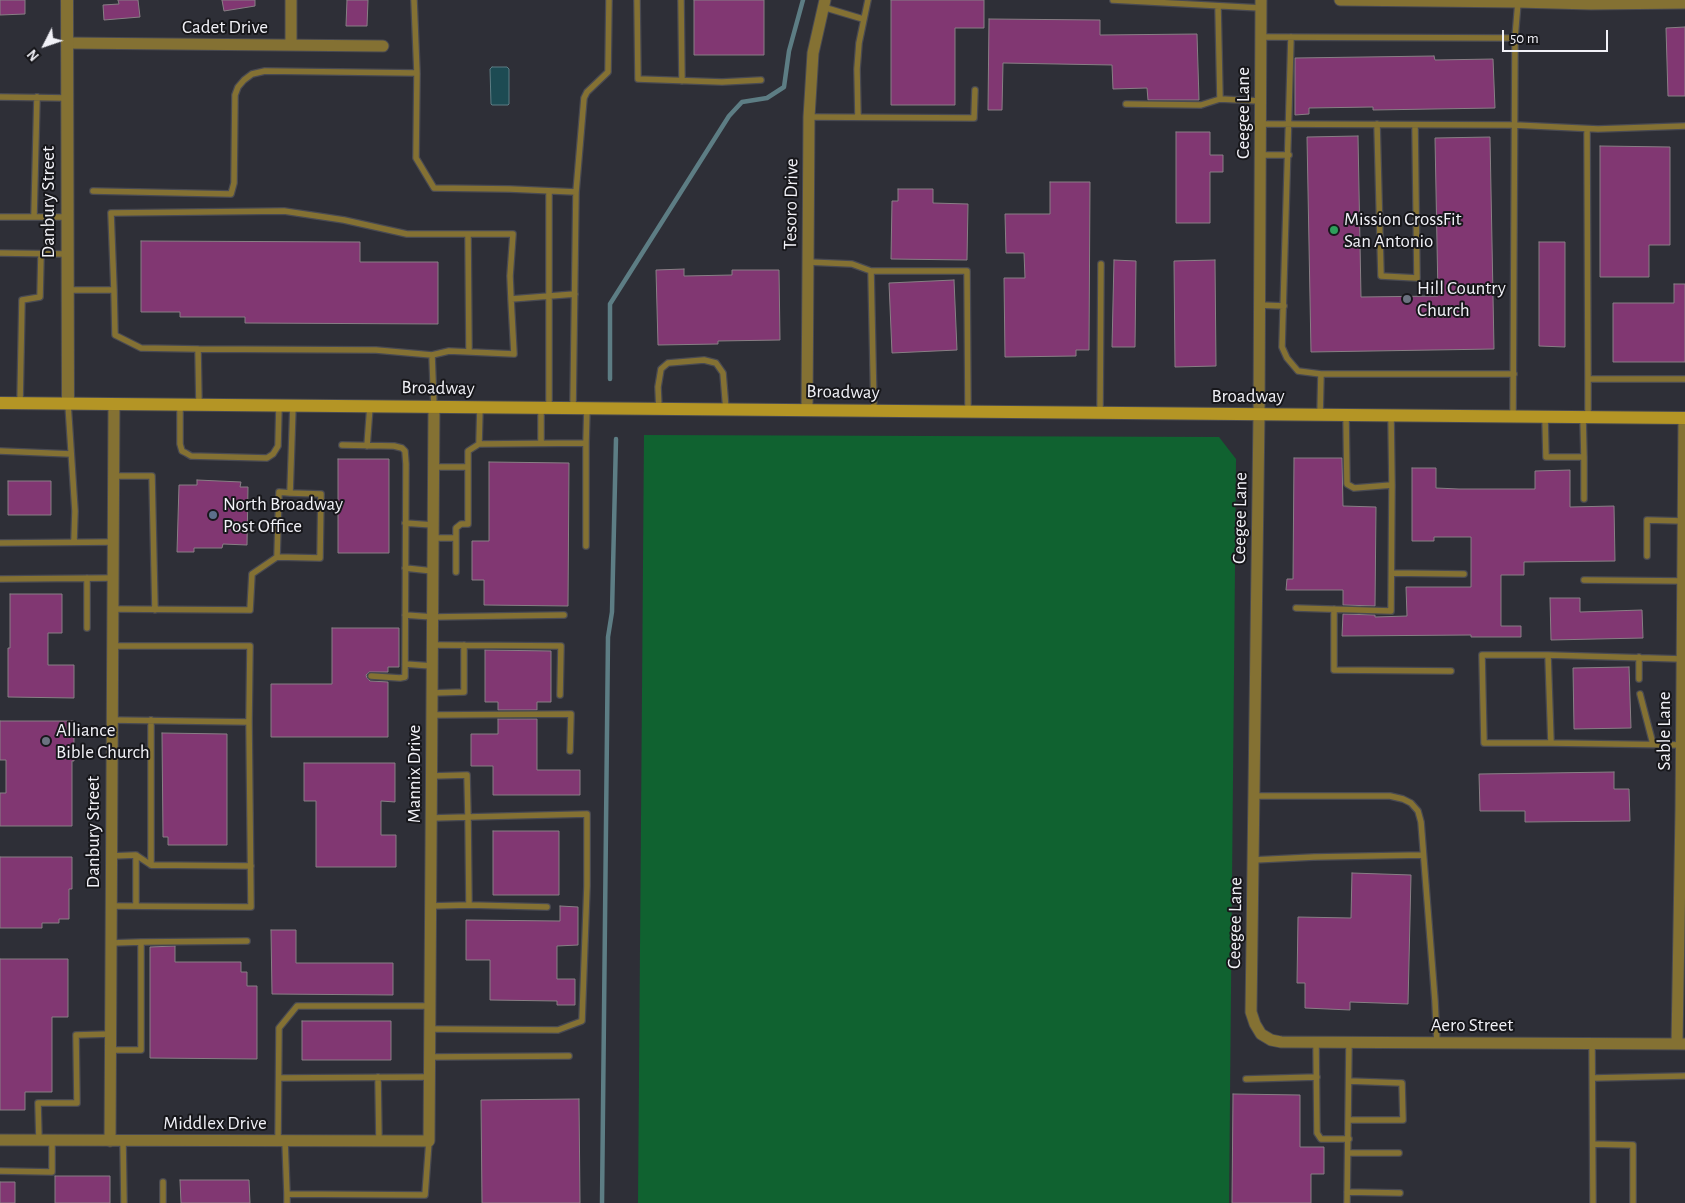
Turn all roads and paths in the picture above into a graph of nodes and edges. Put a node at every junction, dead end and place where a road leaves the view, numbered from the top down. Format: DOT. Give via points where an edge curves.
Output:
graph roads {
  1 [pos="67,0"];
  2 [pos="291,0"];
  3 [pos="414,0"];
  4 [pos="610,0"];
  5 [pos="637,0"];
  6 [pos="681,0"];
  7 [pos="868,0"];
  8 [pos="1113,0"];
  9 [pos="1340,0"];
  10 [pos="1518,2"];
  11 [pos="1591,2"];
  12 [pos="1230,3"];
  13 [pos="1685,3"];
  14 [pos="824,4"];
  15 [pos="1261,4"];
  16 [pos="1218,6"];
  17 [pos="863,19"];
  18 [pos="1260,37"];
  19 [pos="1291,37"];
  20 [pos="1515,38"];
  21 [pos="67,43"];
  22 [pos="291,45"];
  23 [pos="383,46"];
  24 [pos="417,73"];
  25 [pos="682,80"];
  26 [pos="761,80"];
  27 [pos="975,90"];
  28 [pos="0,97"];
  29 [pos="37,97"];
  30 [pos="67,98"];
  31 [pos="1220,98"];
  32 [pos="1260,101"];
  33 [pos="1126,104"];
  34 [pos="810,117"];
  35 [pos="858,117"];
  36 [pos="1260,124"];
  37 [pos="1290,124"];
  38 [pos="1377,124"];
  39 [pos="1415,125"];
  40 [pos="1515,125"];
  41 [pos="1685,126"];
  42 [pos="1587,129"];
  43 [pos="1289,155"];
  44 [pos="1260,156"];
  45 [pos="549,191"];
  46 [pos="93,192"];
  47 [pos="576,192"];
  48 [pos="34,216"];
  49 [pos="67,216"];
  50 [pos="0,217"];
  51 [pos="468,234"];
  52 [pos="0,254"];
  53 [pos="67,254"];
  54 [pos="41,255"];
  55 [pos="808,262"];
  56 [pos="1101,264"];
  57 [pos="871,271"];
  58 [pos="67,290"];
  59 [pos="114,290"];
  60 [pos="575,294"];
  61 [pos="549,296"];
  62 [pos="512,299"];
  63 [pos="1259,305"];
  64 [pos="1284,306"];
  65 [pos="198,349"];
  66 [pos="469,351"];
  67 [pos="432,355"];
  68 [pos="1321,374"];
  69 [pos="1514,374"];
  70 [pos="1588,379"];
  71 [pos="1685,379"];
  72 [pos="0,403"];
  73 [pos="20,403"];
  74 [pos="68,404"];
  75 [pos="114,404"];
  76 [pos="180,405"];
  77 [pos="199,405"];
  78 [pos="278,406"];
  79 [pos="292,406"];
  80 [pos="370,406"];
  81 [pos="434,407"];
  82 [pos="480,408"];
  83 [pos="545,408"];
  84 [pos="573,408"];
  85 [pos="587,408"];
  86 [pos="659,409"];
  87 [pos="726,410"];
  88 [pos="807,410"];
  89 [pos="874,411"];
  90 [pos="968,412"];
  91 [pos="1100,413"];
  92 [pos="1259,415"];
  93 [pos="1320,415"];
  94 [pos="1346,416"];
  95 [pos="1391,416"];
  96 [pos="1513,417"];
  97 [pos="1545,417"];
  98 [pos="1586,417"];
  99 [pos="1684,418"];
  100 [pos="541,443"];
  101 [pos="586,443"];
  102 [pos="479,444"];
  103 [pos="342,445"];
  104 [pos="367,446"];
  105 [pos="0,451"];
  106 [pos="71,454"];
  107 [pos="1584,457"];
  108 [pos="434,467"];
  109 [pos="467,467"];
  110 [pos="114,476"];
  111 [pos="1392,485"];
  112 [pos="290,492"];
  113 [pos="1584,499"];
  114 [pos="1683,521"];
  115 [pos="405,523"];
  116 [pos="434,525"];
  117 [pos="433,538"];
  118 [pos="456,538"];
  119 [pos="74,541"];
  120 [pos="113,542"];
  121 [pos="0,543"];
  122 [pos="586,546"];
  123 [pos="1647,556"];
  124 [pos="277,557"];
  125 [pos="405,568"];
  126 [pos="433,571"];
  127 [pos="456,572"];
  128 [pos="1392,573"];
  129 [pos="1464,574"];
  130 [pos="87,578"];
  131 [pos="113,578"];
  132 [pos="0,579"];
  133 [pos="1584,580"];
  134 [pos="1684,581"];
  135 [pos="1296,608"];
  136 [pos="1334,609"];
  137 [pos="113,610"];
  138 [pos="155,610"];
  139 [pos="405,615"];
  140 [pos="564,615"];
  141 [pos="433,617"];
  142 [pos="88,628"];
  143 [pos="432,645"];
  144 [pos="464,645"];
  145 [pos="113,646"];
  146 [pos="1548,655"];
  147 [pos="1639,657"];
  148 [pos="1682,659"];
  149 [pos="405,664"];
  150 [pos="432,666"];
  151 [pos="1451,671"];
  152 [pos="371,676"];
  153 [pos="1640,679"];
  154 [pos="432,693"];
  155 [pos="1640,694"];
  156 [pos="560,695"];
  157 [pos="432,715"];
  158 [pos="112,720"];
  159 [pos="151,720"];
  160 [pos="249,722"];
  161 [pos="1551,743"];
  162 [pos="1653,744"];
  163 [pos="1682,745"];
  164 [pos="570,750"];
  165 [pos="432,776"];
  166 [pos="1253,796"];
  167 [pos="1683,810"];
  168 [pos="468,817"];
  169 [pos="432,818"];
  170 [pos="136,855"];
  171 [pos="1423,855"];
  172 [pos="112,856"];
  173 [pos="1253,860"];
  174 [pos="151,865"];
  175 [pos="251,866"];
  176 [pos="1682,900"];
  177 [pos="469,905"];
  178 [pos="111,906"];
  179 [pos="136,906"];
  180 [pos="431,906"];
  181 [pos="547,907"];
  182 [pos="247,941"];
  183 [pos="112,942"];
  184 [pos="141,942"];
  185 [pos="1682,943"];
  186 [pos="1682,973"];
  187 [pos="430,1006"];
  188 [pos="1681,1016"];
  189 [pos="430,1028"];
  190 [pos="111,1034"];
  191 [pos="1261,1034"];
  192 [pos="1349,1042"];
  193 [pos="1316,1043"];
  194 [pos="1437,1043"];
  195 [pos="1592,1043"];
  196 [pos="1681,1044"];
  197 [pos="111,1050"];
  198 [pos="569,1056"];
  199 [pos="430,1057"];
  200 [pos="1685,1076"];
  201 [pos="378,1077"];
  202 [pos="430,1077"];
  203 [pos="1317,1077"];
  204 [pos="279,1078"];
  205 [pos="1593,1078"];
  206 [pos="1246,1079"];
  207 [pos="1349,1081"];
  208 [pos="1349,1120"];
  209 [pos="1348,1139"];
  210 [pos="0,1140"];
  211 [pos="38,1140"];
  212 [pos="52,1140"];
  213 [pos="110,1141"];
  214 [pos="123,1141"];
  215 [pos="282,1141"];
  216 [pos="379,1142"];
  217 [pos="429,1142"];
  218 [pos="1593,1144"];
  219 [pos="1348,1153"];
  220 [pos="1399,1153"];
  221 [pos="0,1171"];
  222 [pos="163,1182"];
  223 [pos="1347,1192"];
  224 [pos="1400,1193"];
  225 [pos="287,1194"];
  226 [pos="345,1195"];
  227 [pos="425,1195"];
  228 [pos="124,1203"];
  229 [pos="163,1203"];
  230 [pos="287,1203"];
  231 [pos="345,1203"];
  232 [pos="425,1203"];
  233 [pos="1347,1203"];
  234 [pos="1593,1203"];
  235 [pos="1633,1203"];
  1 -- 21 [label="street, Danbury Street"];
  2 -- 22 [label="street"];
  3 -- 24 [label="lane"];
  4 -- 47 [label="lane" via="608,72 584,98"];
  5 -- 25 [label="lane" via="638,79"];
  6 -- 25 [label="lane"];
  7 -- 17 [label="lane"];
  8 -- 16 [label="lane"];
  9 -- 10 [label="street"];
  10 -- 11 [label="street"];
  10 -- 20 [label="lane"];
  11 -- 13 [label="street"];
  12 -- 15 [label="lane"];
  12 -- 16 [label="lane"];
  14 -- 17 [label="lane"];
  14 -- 34 [label="street, Tesoro Drive" via="813,54"];
  15 -- 18 [label="street, Ceegee Lane"];
  16 -- 31 [label="lane"];
  17 -- 35 [label="lane" via="857,69"];
  18 -- 19 [label="lane"];
  18 -- 32 [label="street, Ceegee Lane"];
  19 -- 20 [label="lane"];
  19 -- 37 [label="lane"];
  20 -- 40 [label="lane"];
  21 -- 22 [label="street, Cadet Drive"];
  21 -- 30 [label="street, Danbury Street"];
  22 -- 23 [label="street, Cadet Drive"];
  24 -- 45 [label="lane" via="416,158 434,188"];
  24 -- 46 [label="lane" via="265,71 252,74 238,87 235,95 232,194"];
  25 -- 26 [label="lane"];
  27 -- 35 [label="lane" via="974,118"];
  28 -- 29 [label="lane"];
  29 -- 30 [label="lane"];
  29 -- 48 [label="lane"];
  30 -- 49 [label="street, Danbury Street"];
  31 -- 32 [label="lane"];
  31 -- 33 [label="lane" via="1201,105"];
  32 -- 36 [label="street, Ceegee Lane"];
  34 -- 35 [label="lane"];
  34 -- 55 [label="street, Tesoro Drive"];
  36 -- 37 [label="lane"];
  36 -- 44 [label="street, Ceegee Lane"];
  37 -- 38 [label="lane"];
  37 -- 43 [label="lane"];
  38 -- 39 [label="lane"];
  38 -- 39 [label="lane" via="1381,276 1417,278"];
  39 -- 40 [label="lane"];
  40 -- 42 [label="lane"];
  40 -- 69 [label="lane"];
  41 -- 42 [label="lane"];
  42 -- 70 [label="lane"];
  43 -- 44 [label="lane"];
  43 -- 64 [label="lane"];
  44 -- 63 [label="street, Ceegee Lane"];
  45 -- 47 [label="lane"];
  45 -- 61 [label="lane"];
  47 -- 60 [label="lane"];
  48 -- 49 [label="lane"];
  48 -- 50 [label="lane"];
  49 -- 53 [label="street, Danbury Street"];
  51 -- 59 [label="lane" via="407,234 284,210 111,213"];
  51 -- 62 [label="lane" via="513,234"];
  51 -- 66 [label="lane"];
  52 -- 54 [label="lane"];
  53 -- 54 [label="lane"];
  53 -- 58 [label="street, Danbury Street"];
  54 -- 73 [label="lane" via="40,297 22,300"];
  55 -- 57 [label="lane" via="852,264"];
  55 -- 88 [label="street, Tesoro Drive"];
  56 -- 91 [label="lane"];
  57 -- 89 [label="lane"];
  57 -- 90 [label="lane" via="967,271"];
  58 -- 59 [label="lane"];
  58 -- 74 [label="street, Danbury Street"];
  59 -- 65 [label="lane" via="115,335 141,348"];
  60 -- 61 [label="lane"];
  60 -- 84 [label="lane"];
  61 -- 62 [label="lane"];
  61 -- 83 [label="lane"];
  62 -- 66 [label="lane" via="514,354"];
  63 -- 64 [label="lane"];
  63 -- 92 [label="street, Ceegee Lane"];
  64 -- 68 [label="lane" via="1282,347 1287,358 1298,370"];
  65 -- 67 [label="lane" via="376,350"];
  65 -- 77 [label="lane"];
  66 -- 67 [label="lane" via="449,350"];
  67 -- 81 [label="lane"];
  68 -- 69 [label="lane"];
  68 -- 93 [label="lane"];
  69 -- 96 [label="lane"];
  70 -- 71 [label="lane"];
  70 -- 98 [label="lane"];
  72 -- 73 [label="main road, Broadway"];
  73 -- 74 [label="main road, Broadway"];
  74 -- 75 [label="main road, Broadway"];
  74 -- 106 [label="lane"];
  75 -- 76 [label="main road, Broadway"];
  75 -- 110 [label="street, Danbury Street"];
  76 -- 77 [label="main road, Broadway"];
  76 -- 78 [label="lane" via="182,451 192,456 267,458 278,446"];
  77 -- 78 [label="main road, Broadway"];
  78 -- 79 [label="main road, Broadway"];
  79 -- 80 [label="main road, Broadway"];
  79 -- 112 [label="lane"];
  80 -- 81 [label="main road, Broadway"];
  80 -- 104 [label="lane"];
  81 -- 82 [label="main road, Broadway"];
  81 -- 108 [label="street, Mannix Drive"];
  82 -- 83 [label="main road, Broadway"];
  82 -- 102 [label="lane"];
  83 -- 84 [label="main road, Broadway"];
  83 -- 100 [label="lane"];
  84 -- 85 [label="main road, Broadway"];
  85 -- 86 [label="main road, Broadway"];
  85 -- 101 [label="lane"];
  86 -- 87 [label="main road, Broadway"];
  86 -- 87 [label="lane" via="661,369 668,363 704,360 716,363 723,373"];
  87 -- 88 [label="main road, Broadway"];
  88 -- 89 [label="main road, Broadway"];
  89 -- 90 [label="main road, Broadway"];
  90 -- 91 [label="main road, Broadway"];
  91 -- 92 [label="main road, Broadway"];
  92 -- 93 [label="main road, Broadway"];
  92 -- 166 [label="street, Ceegee Lane"];
  93 -- 94 [label="main road, Broadway"];
  94 -- 95 [label="main road, Broadway"];
  94 -- 111 [label="lane" via="1347,484 1354,488"];
  95 -- 96 [label="main road, Broadway"];
  95 -- 111 [label="lane"];
  96 -- 97 [label="main road, Broadway"];
  97 -- 98 [label="main road, Broadway"];
  97 -- 107 [label="lane" via="1546,457"];
  98 -- 99 [label="main road, Broadway"];
  98 -- 107 [label="lane"];
  99 -- 114 [label="street, Sable Lane"];
  100 -- 101 [label="lane"];
  100 -- 102 [label="lane"];
  101 -- 122 [label="lane"];
  102 -- 109 [label="lane" via="468,451"];
  103 -- 104 [label="lane"];
  104 -- 115 [label="lane" via="394,446 405,451"];
  105 -- 106 [label="lane"];
  106 -- 119 [label="lane"];
  107 -- 113 [label="lane"];
  108 -- 109 [label="lane"];
  108 -- 116 [label="street, Mannix Drive"];
  109 -- 118 [label="lane" via="468,524 456,528"];
  110 -- 120 [label="street, Danbury Street"];
  110 -- 138 [label="lane" via="152,476"];
  111 -- 128 [label="lane"];
  112 -- 124 [label="lane" via="279,492"];
  112 -- 124 [label="lane" via="321,494 320,558"];
  114 -- 123 [label="lane" via="1647,520"];
  114 -- 134 [label="street, Sable Lane"];
  115 -- 116 [label="lane"];
  115 -- 125 [label="lane"];
  116 -- 117 [label="street, Mannix Drive"];
  117 -- 118 [label="lane"];
  117 -- 126 [label="street, Mannix Drive"];
  118 -- 127 [label="lane"];
  119 -- 120 [label="lane"];
  119 -- 121 [label="lane"];
  120 -- 131 [label="street, Danbury Street"];
  124 -- 138 [label="lane" via="252,574 250,610"];
  125 -- 126 [label="lane"];
  125 -- 139 [label="lane"];
  126 -- 141 [label="street, Mannix Drive"];
  128 -- 129 [label="lane"];
  128 -- 136 [label="lane" via="1391,611"];
  130 -- 131 [label="lane"];
  130 -- 132 [label="lane"];
  130 -- 142 [label="lane"];
  131 -- 137 [label="street, Danbury Street"];
  133 -- 134 [label="lane"];
  134 -- 148 [label="street, Sable Lane"];
  135 -- 136 [label="lane"];
  136 -- 151 [label="lane" via="1334,670"];
  137 -- 138 [label="lane"];
  137 -- 145 [label="street, Danbury Street"];
  139 -- 141 [label="lane"];
  139 -- 149 [label="lane"];
  140 -- 141 [label="lane"];
  141 -- 143 [label="street, Mannix Drive"];
  143 -- 144 [label="lane"];
  143 -- 150 [label="street, Mannix Drive"];
  144 -- 154 [label="lane" via="464,692"];
  144 -- 156 [label="lane" via="561,646"];
  145 -- 158 [label="street, Danbury Street"];
  145 -- 160 [label="lane" via="250,646"];
  146 -- 147 [label="lane"];
  146 -- 161 [label="lane"];
  146 -- 161 [label="lane" via="1482,655 1484,743"];
  147 -- 148 [label="lane"];
  147 -- 153 [label="lane"];
  148 -- 163 [label="street, Sable Lane"];
  149 -- 150 [label="lane"];
  149 -- 152 [label="lane" via="405,677"];
  150 -- 154 [label="street, Mannix Drive"];
  154 -- 157 [label="street, Mannix Drive"];
  155 -- 162 [label="lane"];
  157 -- 164 [label="lane" via="570,714"];
  157 -- 165 [label="street, Mannix Drive"];
  158 -- 159 [label="lane"];
  158 -- 172 [label="street, Danbury Street"];
  159 -- 160 [label="lane"];
  159 -- 174 [label="lane"];
  160 -- 175 [label="lane"];
  161 -- 162 [label="lane"];
  162 -- 163 [label="lane"];
  163 -- 167 [label="street, Sable Lane"];
  165 -- 168 [label="lane" via="467,775"];
  165 -- 169 [label="street, Mannix Drive"];
  166 -- 171 [label="lane" via="1390,796 1403,799 1418,811"];
  166 -- 173 [label="street, Ceegee Lane"];
  167 -- 176 [label="street, Sable Lane"];
  168 -- 169 [label="lane"];
  168 -- 177 [label="lane"];
  168 -- 189 [label="lane" via="587,814 582,1021 558,1030"];
  169 -- 180 [label="street, Mannix Drive"];
  170 -- 172 [label="lane"];
  170 -- 174 [label="lane"];
  170 -- 179 [label="lane"];
  171 -- 173 [label="lane"];
  171 -- 194 [label="lane"];
  172 -- 178 [label="street, Danbury Street"];
  173 -- 191 [label="street, Ceegee Lane" via="1251,1012"];
  174 -- 175 [label="lane"];
  175 -- 179 [label="lane" via="251,907"];
  176 -- 185 [label="street, Sable Lane"];
  177 -- 180 [label="lane"];
  177 -- 181 [label="lane"];
  178 -- 179 [label="lane"];
  178 -- 183 [label="street, Danbury Street"];
  180 -- 187 [label="street, Mannix Drive"];
  182 -- 184 [label="lane"];
  183 -- 184 [label="lane"];
  183 -- 190 [label="street, Danbury Street"];
  184 -- 197 [label="lane" via="141,1050"];
  185 -- 186 [label="street, Sable Lane"];
  186 -- 188 [label="street, Sable Lane"];
  187 -- 189 [label="street, Mannix Drive"];
  187 -- 204 [label="lane" via="297,1006 279,1028"];
  188 -- 196 [label="street, Sable Lane"];
  189 -- 199 [label="street, Mannix Drive"];
  190 -- 197 [label="street, Danbury Street"];
  190 -- 211 [label="lane" via="76,1034 77,1103 38,1103"];
  191 -- 193 [label="street, Aero Street" via="1281,1042"];
  192 -- 193 [label="street, Aero Street"];
  192 -- 194 [label="street, Aero Street"];
  192 -- 207 [label="lane"];
  193 -- 203 [label="lane"];
  194 -- 195 [label="street, Aero Street"];
  195 -- 196 [label="street, Aero Street"];
  195 -- 205 [label="lane"];
  197 -- 213 [label="street, Danbury Street"];
  198 -- 199 [label="lane"];
  199 -- 202 [label="street, Mannix Drive"];
  200 -- 205 [label="lane"];
  201 -- 202 [label="lane"];
  201 -- 204 [label="lane"];
  201 -- 216 [label="lane"];
  202 -- 217 [label="street, Mannix Drive"];
  203 -- 206 [label="lane"];
  203 -- 209 [label="lane" via="1319,1136 1321,1139"];
  204 -- 215 [label="lane"];
  205 -- 218 [label="lane"];
  207 -- 208 [label="lane"];
  207 -- 208 [label="lane" via="1402,1083 1403,1120"];
  208 -- 209 [label="lane"];
  209 -- 219 [label="lane"];
  210 -- 211 [label="street, Middlex Drive"];
  211 -- 212 [label="street, Middlex Drive"];
  212 -- 213 [label="street, Middlex Drive"];
  212 -- 221 [label="lane" via="52,1172"];
  213 -- 214 [label="street, Middlex Drive"];
  214 -- 215 [label="street, Middlex Drive"];
  214 -- 228 [label="lane"];
  215 -- 216 [label="street, Middlex Drive"];
  215 -- 225 [label="lane"];
  216 -- 217 [label="street, Middlex Drive"];
  217 -- 227 [label="lane"];
  218 -- 234 [label="lane"];
  218 -- 235 [label="lane" via="1633,1145"];
  219 -- 220 [label="lane"];
  219 -- 223 [label="lane"];
  222 -- 229 [label="lane"];
  223 -- 224 [label="lane"];
  223 -- 233 [label="lane"];
  225 -- 226 [label="lane"];
  225 -- 230 [label="lane"];
  226 -- 227 [label="lane"];
  226 -- 231 [label="lane"];
  227 -- 232 [label="lane"];
}
